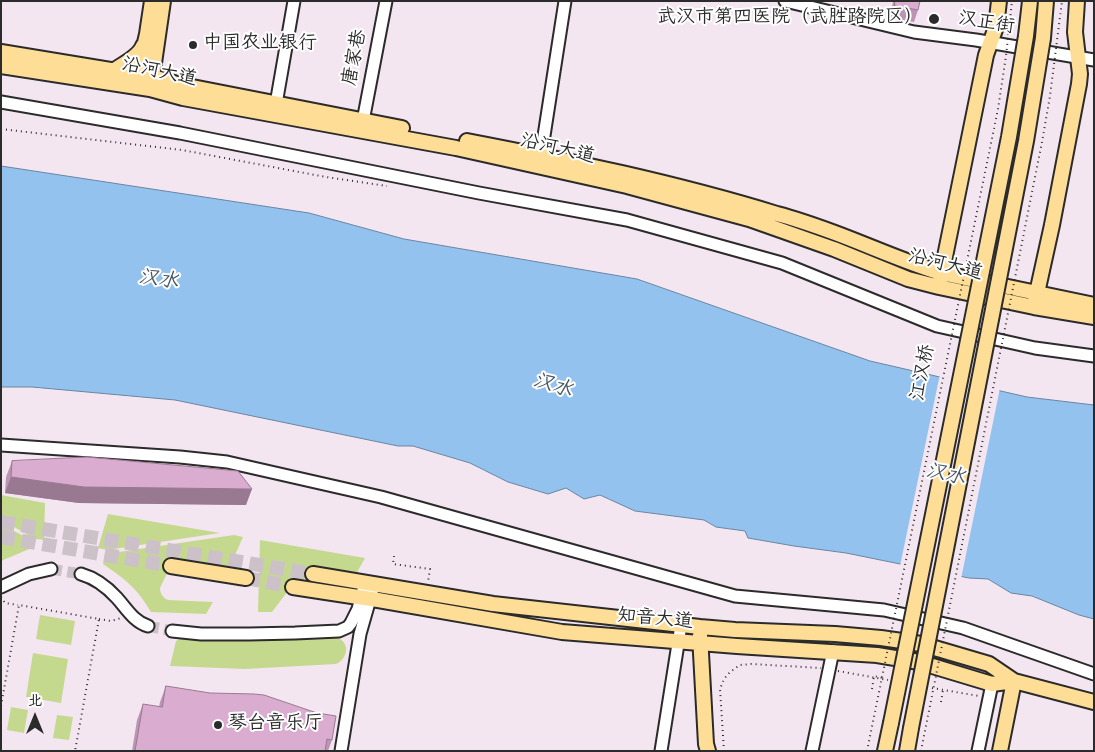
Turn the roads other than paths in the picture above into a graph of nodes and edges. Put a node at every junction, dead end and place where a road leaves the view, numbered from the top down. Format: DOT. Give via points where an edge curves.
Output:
graph roads {
  1 [pos="152,1"];
  2 [pos="163,1"];
  3 [pos="294,1"];
  4 [pos="386,1"];
  5 [pos="565,1"];
  6 [pos="785,1"];
  7 [pos="999,1"];
  8 [pos="1030,1"];
  9 [pos="1046,1"];
  10 [pos="1077,1"];
  11 [pos="153,34"];
  12 [pos="990,43"];
  13 [pos="1,52"];
  14 [pos="1078,57"];
  15 [pos="1094,60"];
  16 [pos="1,66"];
  17 [pos="113,71"];
  18 [pos="136,81"];
  19 [pos="152,83"];
  20 [pos="177,84"];
  21 [pos="1,102"];
  22 [pos="276,104"];
  23 [pos="363,121"];
  24 [pos="540,155"];
  25 [pos="941,273"];
  26 [pos="938,287"];
  27 [pos="1037,293"];
  28 [pos="1094,305"];
  29 [pos="1034,307"];
  30 [pos="1094,317"];
  31 [pos="1094,356"];
  32 [pos="1,445"];
  33 [pos="171,566"];
  34 [pos="50,569"];
  35 [pos="81,574"];
  36 [pos="312,574"];
  37 [pos="246,578"];
  38 [pos="370,584"];
  39 [pos="293,586"];
  40 [pos="1,587"];
  41 [pos="366,598"];
  42 [pos="681,625"];
  43 [pos="148,626"];
  44 [pos="700,627"];
  45 [pos="346,628"];
  46 [pos="172,631"];
  47 [pos="678,642"];
  48 [pos="358,644"];
  49 [pos="701,644"];
  50 [pos="832,651"];
  51 [pos="1094,674"];
  52 [pos="1014,681"];
  53 [pos="992,684"];
  54 [pos="1094,702"];
  55 [pos="341,751"];
  56 [pos="660,751"];
  57 [pos="708,751"];
  58 [pos="812,751"];
  59 [pos="885,751"];
  60 [pos="907,751"];
  61 [pos="978,751"];
  62 [pos="1000,751"];
  1 -- 11 [label="main road"];
  2 -- 11 [label="main road"];
  3 -- 22 [label="street"];
  4 -- 23 [label="street, 唐家巷"];
  5 -- 24 [label="street"];
  6 -- 12 [label="street, 汉正街" via="914,32"];
  7 -- 12 [label="main road" via="996,27"];
  8 -- 59 [label="main road, 江汉桥, bridge" via="1009,137"];
  9 -- 60 [label="main road, bridge" via="1024,150"];
  10 -- 14 [label="main road" via="1075,32"];
  11 -- 17 [label="main road" via="142,51"];
  11 -- 18 [label="main road"];
  11 -- 19 [label="main road"];
  11 -- 20 [label="main road" via="158,61"];
  12 -- 14 [label="street, 汉正街"];
  12 -- 25 [label="main road"];
  13 -- 17 [label="main road, 沿河大道"];
  14 -- 15 [label="street, 汉正街"];
  14 -- 27 [label="main road" via="1079,84"];
  16 -- 18 [label="main road, 沿河大道"];
  17 -- 18 [label="main road, 沿河大道"];
  18 -- 19 [label="main road, 沿河大道"];
  19 -- 20 [label="main road, 沿河大道"];
  19 -- 26 [label="main road, 沿河大道" via="183,98 456,148 627,186 749,219 908,279"];
  20 -- 22 [label="main road, 沿河大道"];
  21 -- 31 [label="street" via="180,132 626,220 782,263 937,326 1035,348"];
  22 -- 23 [label="main road, 沿河大道"];
  23 -- 24 [label="main road, 沿河大道"];
  24 -- 25 [label="main road, 沿河大道" via="777,214"];
  25 -- 26 [label="main road"];
  25 -- 27 [label="main road, 沿河大道"];
  26 -- 29 [label="main road, 沿河大道"];
  27 -- 28 [label="main road, 沿河大道"];
  27 -- 29 [label="main road"];
  29 -- 30 [label="main road, 沿河大道"];
  32 -- 51 [label="street" via="227,462 381,497 734,596 884,610 962,628"];
  33 -- 37 [label="main road"];
  34 -- 40 [label="street" via="29,574"];
  35 -- 43 [label="street" via="106,588 138,622"];
  36 -- 38 [label="main road, 知音大道"];
  38 -- 41 [label="street"];
  38 -- 42 [label="main road, 知音大道" via="493,604"];
  39 -- 41 [label="main road, 知音大道"];
  41 -- 45 [label="street"];
  41 -- 47 [label="main road, 知音大道" via="562,632"];
  41 -- 48 [label="street"];
  42 -- 44 [label="main road, 知音大道"];
  42 -- 47 [label="street"];
  44 -- 49 [label="main road"];
  44 -- 52 [label="main road, 知音大道" via="880,638 920,644 989,664"];
  45 -- 46 [label="street" via="267,634"];
  45 -- 48 [label="street"];
  47 -- 49 [label="main road, 知音大道"];
  47 -- 56 [label="street"];
  48 -- 55 [label="street"];
  49 -- 50 [label="main road, 知音大道"];
  49 -- 57 [label="main road"];
  50 -- 53 [label="main road, 知音大道" via="900,658"];
  50 -- 58 [label="street"];
  52 -- 53 [label="main road, 知音大道"];
  52 -- 54 [label="main road, 知音大道"];
  52 -- 62 [label="main road"];
  53 -- 61 [label="street"];
}
